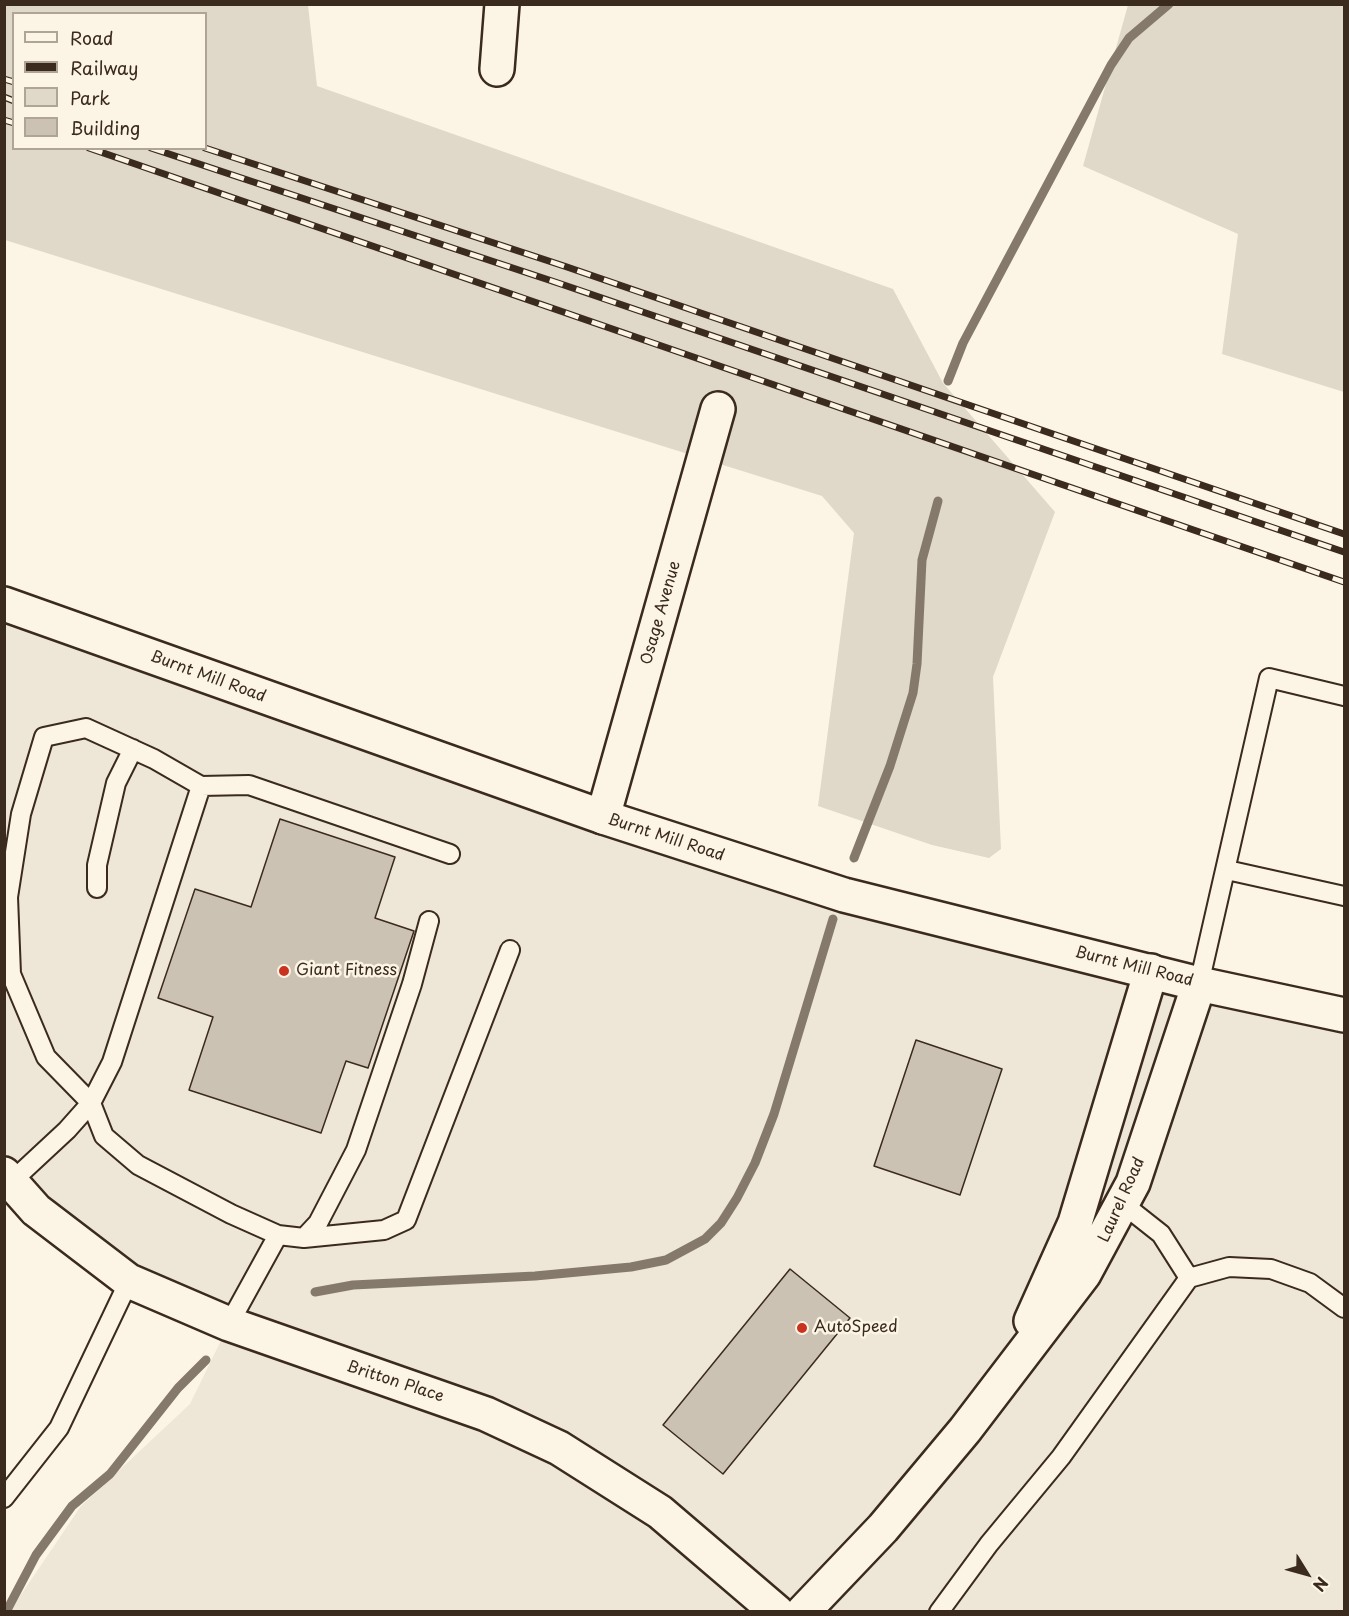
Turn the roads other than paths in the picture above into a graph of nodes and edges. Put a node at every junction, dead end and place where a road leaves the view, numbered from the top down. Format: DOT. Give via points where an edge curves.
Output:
graph roads {
  1 [pos="502,4"];
  2 [pos="497,69"];
  3 [pos="718,409"];
  4 [pos="4,604"];
  5 [pos="1344,696"];
  6 [pos="133,749"];
  7 [pos="201,786"];
  8 [pos="603,817"];
  9 [pos="450,854"];
  10 [pos="1227,870"];
  11 [pos="97,888"];
  12 [pos="1344,896"];
  13 [pos="429,921"];
  14 [pos="510,950"];
  15 [pos="1151,971"];
  16 [pos="1199,984"];
  17 [pos="1344,1015"];
  18 [pos="91,1103"];
  19 [pos="7,1178"];
  20 [pos="1123,1204"];
  21 [pos="278,1235"];
  22 [pos="304,1238"];
  23 [pos="1189,1278"];
  24 [pos="129,1281"];
  25 [pos="1344,1308"];
  26 [pos="229,1324"];
  27 [pos="995,1391"];
  28 [pos="4,1498"];
  29 [pos="777,1611"];
  30 [pos="803,1611"];
  31 [pos="939,1611"];
  1 -- 2 [label="street"];
  3 -- 8 [label="street, Osage Avenue"];
  4 -- 8 [label="street, Burnt Mill Road"];
  5 -- 10 [label="lane" via="1269,678"];
  6 -- 7 [label="lane"];
  6 -- 11 [label="lane" via="116,783 97,865"];
  6 -- 18 [label="lane" via="86,728 44,736 21,814 8,897 11,974 46,1057"];
  7 -- 9 [label="lane" via="249,785"];
  7 -- 18 [label="lane" via="112,1062"];
  8 -- 15 [label="street, Burnt Mill Road" via="844,895"];
  10 -- 12 [label="lane"];
  10 -- 16 [label="lane"];
  13 -- 22 [label="lane" via="356,1150 318,1223"];
  14 -- 22 [label="lane" via="406,1220 384,1230"];
  15 -- 16 [label="street, Burnt Mill Road"];
  15 -- 27 [label="street, Laurel Road" via="1075,1223"];
  16 -- 17 [label="street, Burnt Mill Road"];
  16 -- 20 [label="street, Laurel Road"];
  18 -- 19 [label="lane" via="67,1130"];
  18 -- 21 [label="lane" via="104,1136 138,1165"];
  19 -- 24 [label="street, Britton Place" via="36,1210"];
  20 -- 23 [label="lane" via="1161,1234"];
  20 -- 27 [label="street, Laurel Road" via="1084,1274"];
  21 -- 22 [label="lane"];
  21 -- 26 [label="lane"];
  23 -- 25 [label="lane" via="1229,1267 1271,1269 1310,1283"];
  23 -- 31 [label="lane" via="1061,1457"];
  24 -- 26 [label="street, Britton Place"];
  24 -- 28 [label="lane" via="59,1428"];
  26 -- 29 [label="street, Britton Place" via="486,1414 559,1448 660,1512"];
  27 -- 30 [label="street, Laurel Road" via="883,1528"];
}
